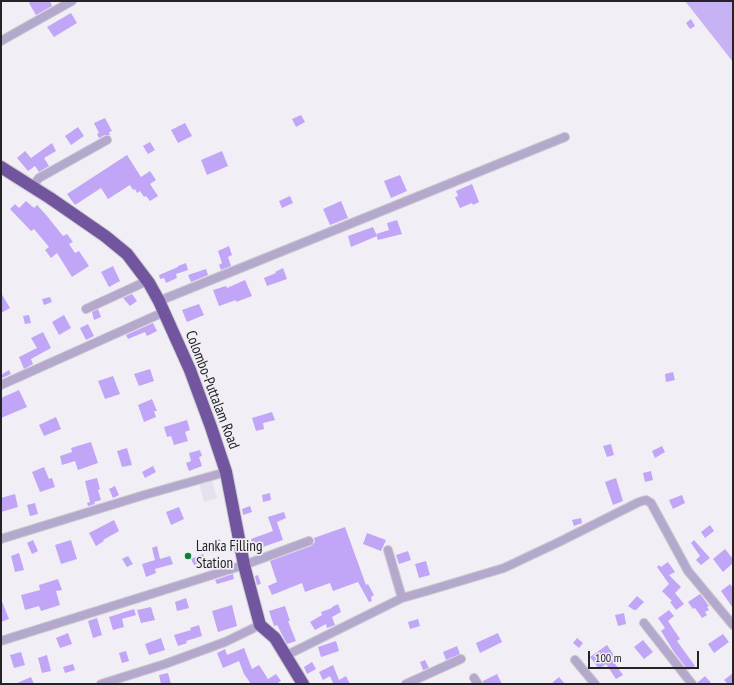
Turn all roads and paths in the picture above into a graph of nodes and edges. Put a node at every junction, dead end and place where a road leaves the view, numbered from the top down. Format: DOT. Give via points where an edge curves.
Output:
graph roads {
  1 [pos="72,1"];
  2 [pos="1,41"];
  3 [pos="565,137"];
  4 [pos="107,140"];
  5 [pos="1,167"];
  6 [pos="32,187"];
  7 [pos="147,281"];
  8 [pos="162,306"];
  9 [pos="86,309"];
  10 [pos="1,385"];
  11 [pos="226,472"];
  12 [pos="1,539"];
  13 [pos="309,541"];
  14 [pos="388,550"];
  15 [pos="244,565"];
  16 [pos="402,598"];
  17 [pos="644,623"];
  18 [pos="260,625"];
  19 [pos="733,625"];
  20 [pos="1,641"];
  21 [pos="285,656"];
  22 [pos="461,659"];
  23 [pos="575,660"];
  24 [pos="101,684"];
  25 [pos="303,684"];
  26 [pos="406,684"];
  27 [pos="595,684"];
  28 [pos="692,684"];
  1 -- 2 [label="street"];
  3 -- 8 [label="street"];
  4 -- 6 [label="street" via="39,178"];
  5 -- 6 [label="highway, Colombo-Puttalam Road"];
  6 -- 7 [label="highway, Colombo-Puttalam Road" via="105,236 127,254"];
  7 -- 8 [label="highway, Colombo-Puttalam Road"];
  7 -- 9 [label="street"];
  8 -- 10 [label="street"];
  8 -- 11 [label="highway, Colombo-Puttalam Road" via="190,370"];
  11 -- 12 [label="street"];
  11 -- 15 [label="highway, Colombo-Puttalam Road"];
  13 -- 15 [label="street"];
  14 -- 16 [label="street"];
  15 -- 18 [label="highway, Colombo-Puttalam Road"];
  15 -- 20 [label="street"];
  16 -- 19 [label="street" via="504,568 646,500 651,502 688,571"];
  16 -- 21 [label="street"];
  17 -- 28 [label="street"];
  18 -- 21 [label="highway" via="275,638"];
  18 -- 24 [label="street" via="225,642"];
  21 -- 25 [label="highway"];
  22 -- 26 [label="street"];
  23 -- 27 [label="street"];
}
